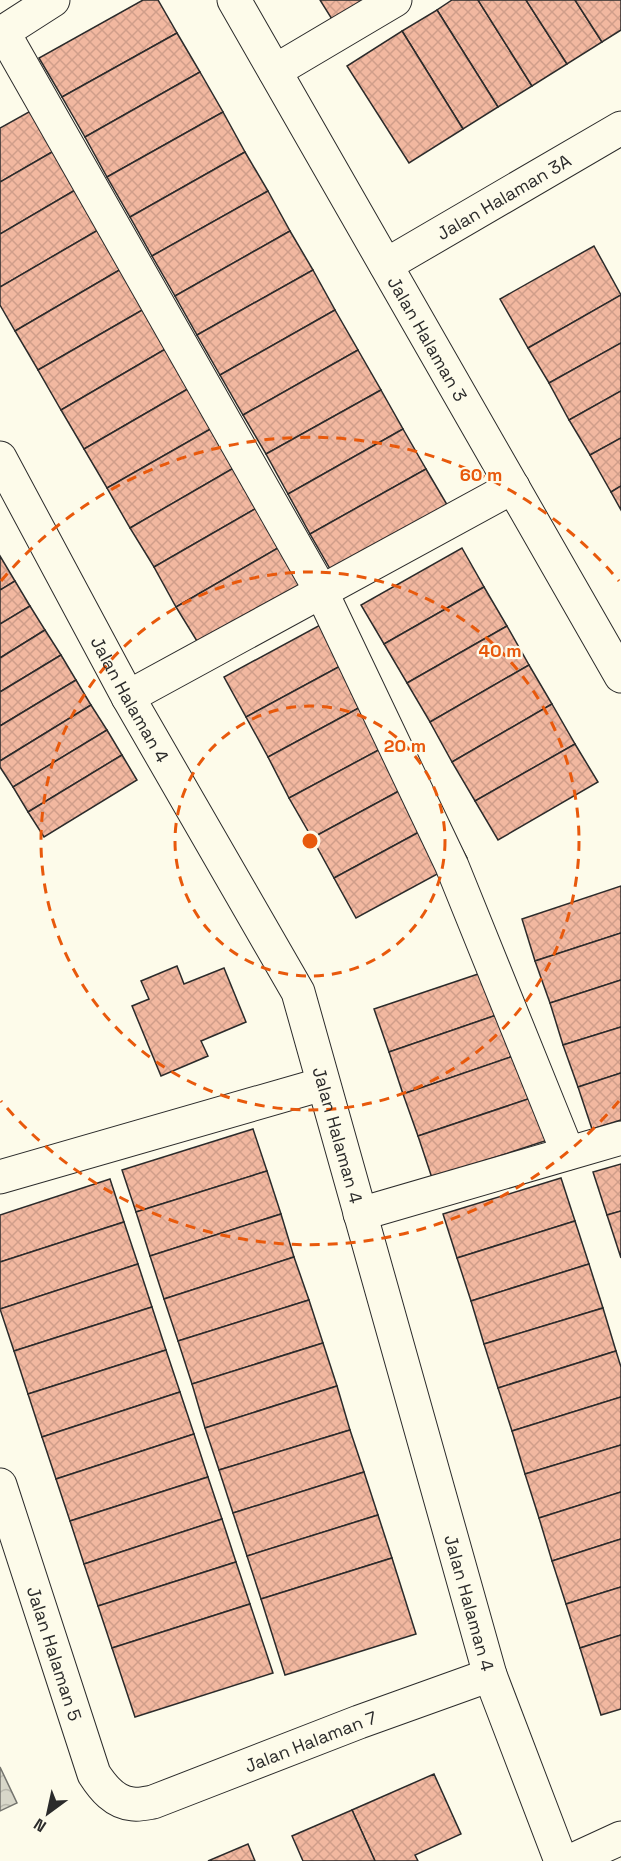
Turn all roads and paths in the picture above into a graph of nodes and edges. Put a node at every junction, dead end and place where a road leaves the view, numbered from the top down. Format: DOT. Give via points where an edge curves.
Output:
graph roads {
  1 [pos="53,0"];
  2 [pos="234,0"];
  3 [pos="395,0"];
  4 [pos="2,32"];
  5 [pos="275,71"];
  6 [pos="621,128"];
  7 [pos="386,266"];
  8 [pos="0,458"];
  9 [pos="513,487"];
  10 [pos="321,591"];
  11 [pos="621,676"];
  12 [pos="128,697"];
  13 [pos="323,1084"];
  14 [pos="621,1138"];
  15 [pos="568,1153"];
  16 [pos="0,1177"];
  17 [pos="360,1214"];
  18 [pos="0,1485"];
  19 [pos="490,1675"];
  20 [pos="132,1804"];
  21 [pos="621,1838"];
  22 [pos="561,1861"];
  23 [pos="571,1861"];
  1 -- 4 [label="street"];
  2 -- 5 [label="street, Jalan Halaman 3"];
  3 -- 5 [label="street"];
  4 -- 10 [label="street"];
  5 -- 7 [label="street, Jalan Halaman 3"];
  6 -- 7 [label="street, Jalan Halaman 3A"];
  7 -- 9 [label="street, Jalan Halaman 3"];
  8 -- 12 [label="street, Jalan Halaman 4"];
  9 -- 10 [label="street"];
  9 -- 11 [label="street, Jalan Halaman 3"];
  10 -- 12 [label="street"];
  10 -- 15 [label="street" via="453,866"];
  12 -- 13 [label="street, Jalan Halaman 4" via="298,993"];
  13 -- 16 [label="street"];
  13 -- 17 [label="street, Jalan Halaman 4"];
  14 -- 15 [label="street"];
  15 -- 17 [label="street"];
  17 -- 19 [label="street, Jalan Halaman 4"];
  18 -- 20 [label="street, Jalan Halaman 5" via="94,1774 104,1789"];
  19 -- 20 [label="street, Jalan Halaman 7" via="153,1802"];
  19 -- 22 [label="street, Jalan Halaman 4"];
  21 -- 23 [label="street"];
}
